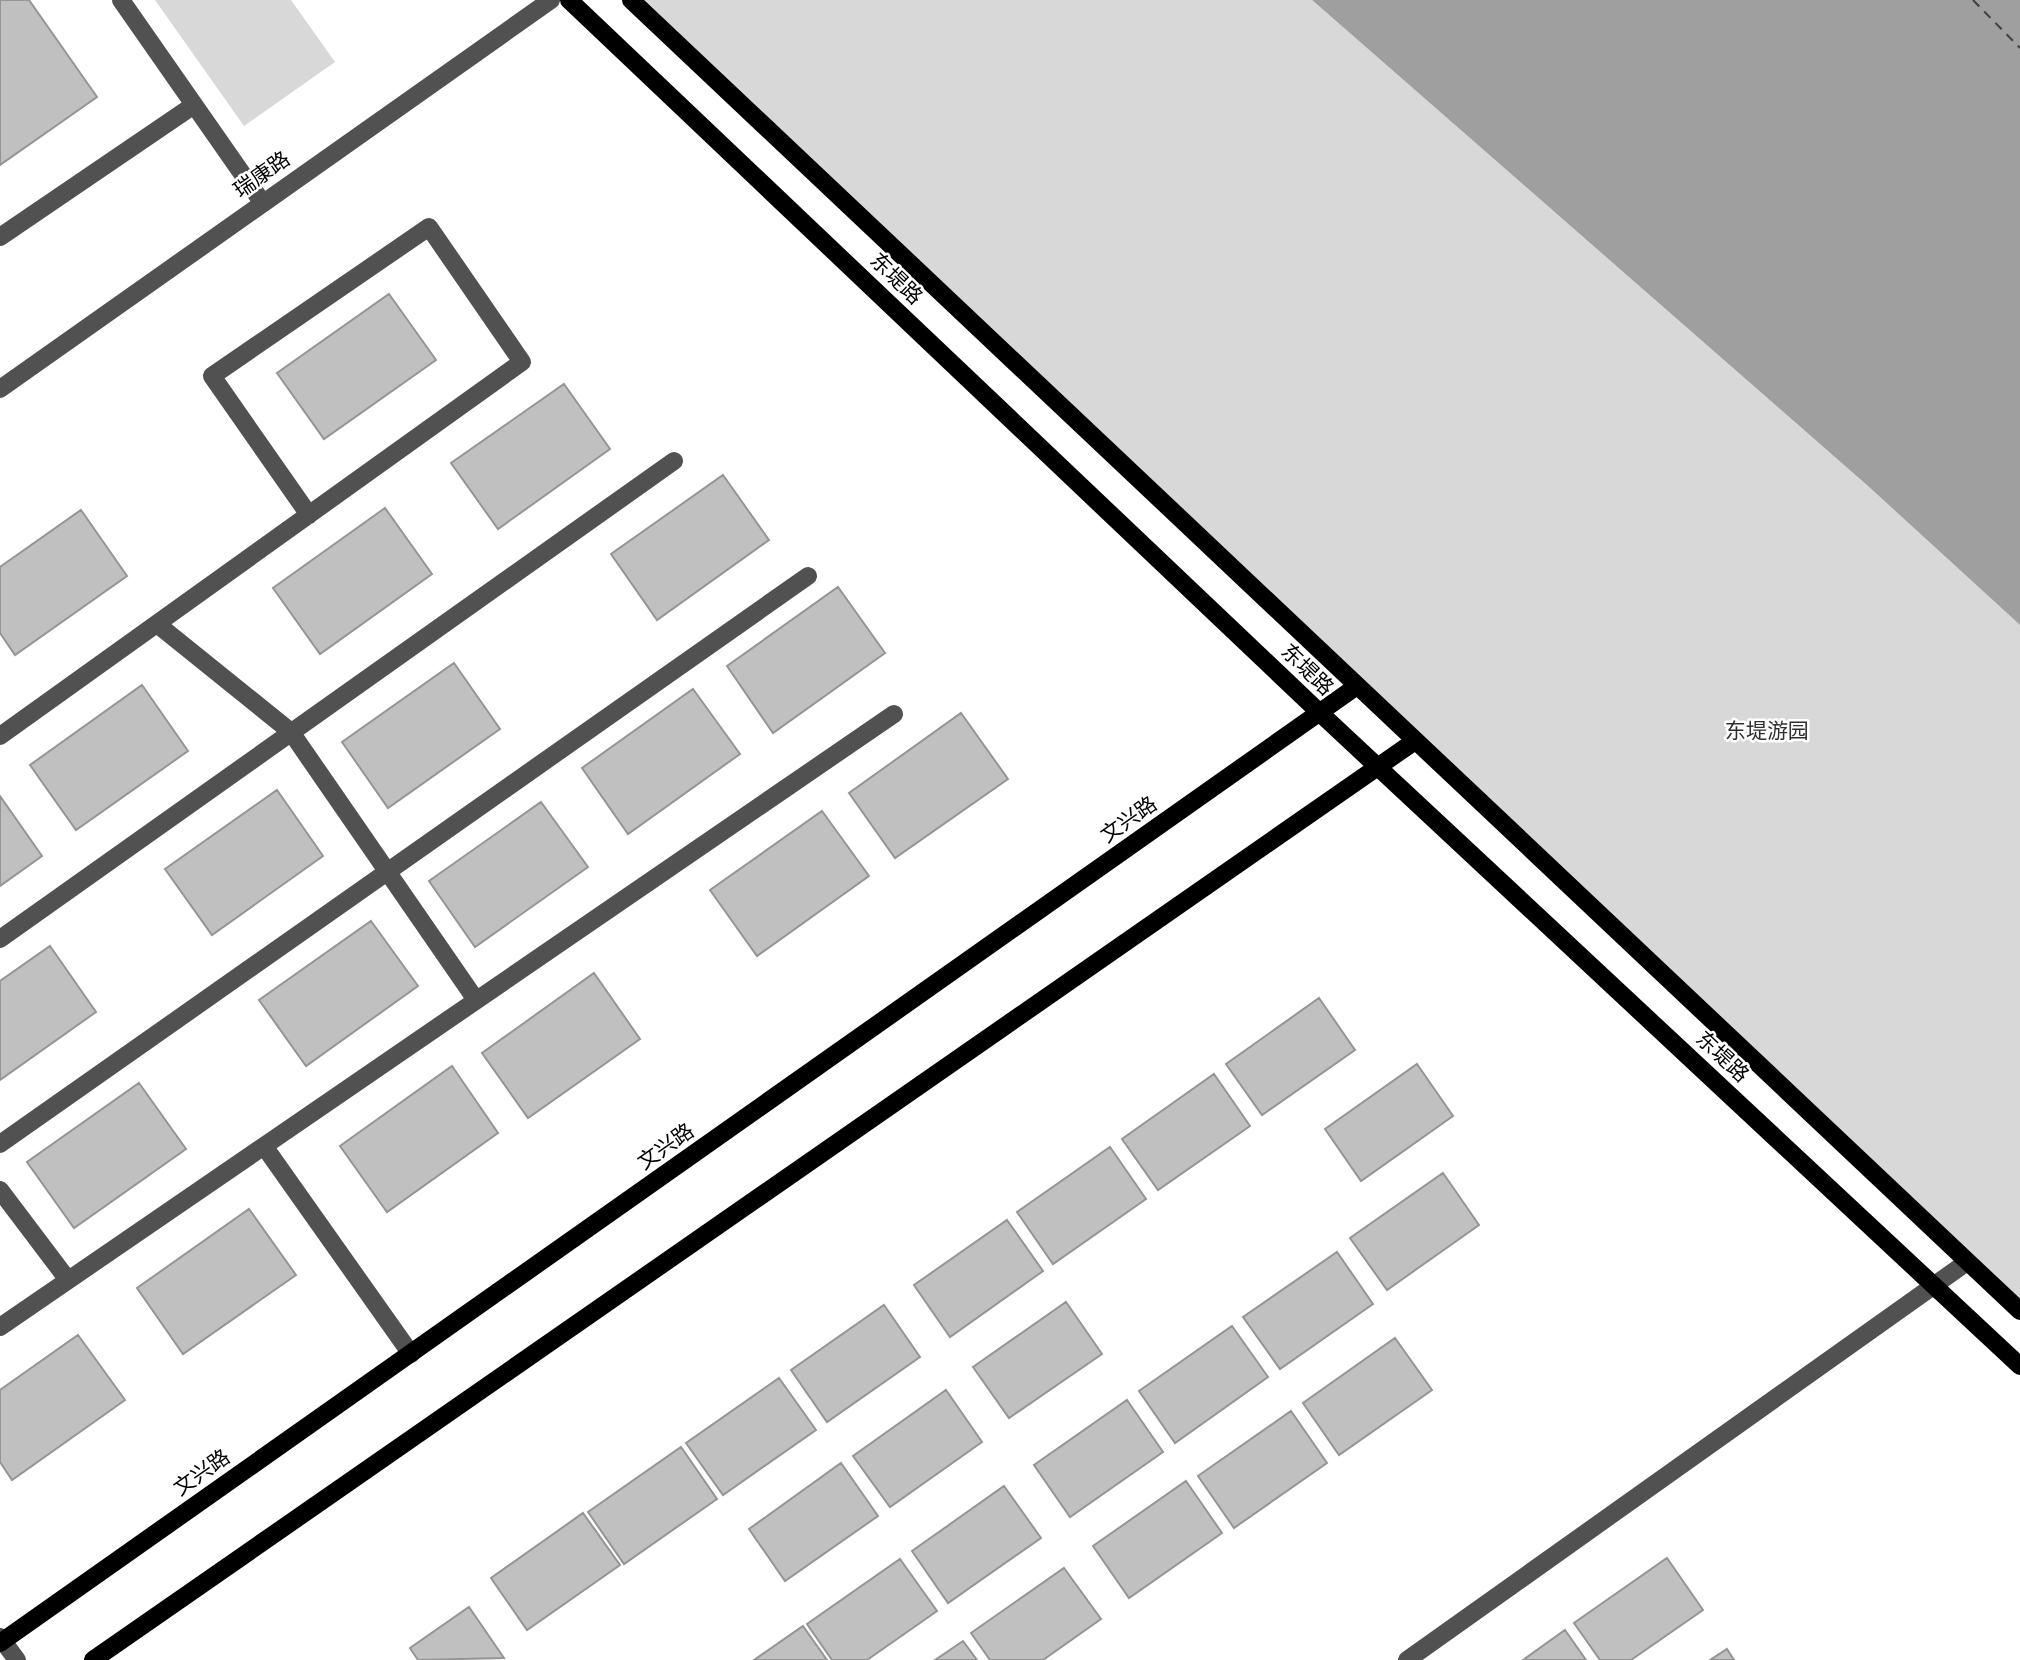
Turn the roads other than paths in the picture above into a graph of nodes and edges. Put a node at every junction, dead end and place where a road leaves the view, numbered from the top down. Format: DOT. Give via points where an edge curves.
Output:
graph roads {
  1 [pos="121,0"];
  2 [pos="551,0"];
  3 [pos="569,0"];
  4 [pos="631,0"];
  5 [pos="194,105"];
  6 [pos="262,202"];
  7 [pos="0,237"];
  8 [pos="0,389"];
  9 [pos="674,461"];
  10 [pos="309,515"];
  11 [pos="808,576"];
  12 [pos="157,624"];
  13 [pos="1357,686"];
  14 [pos="1320,713"];
  15 [pos="894,714"];
  16 [pos="291,732"];
  17 [pos="0,736"];
  18 [pos="1415,741"];
  19 [pos="1378,766"];
  20 [pos="387,871"];
  21 [pos="0,939"];
  22 [pos="477,1000"];
  23 [pos="0,1144"];
  24 [pos="264,1146"];
  25 [pos="0,1190"];
  26 [pos="1968,1262"];
  27 [pos="68,1280"];
  28 [pos="1936,1287"];
  29 [pos="2020,1311"];
  30 [pos="0,1327"];
  31 [pos="411,1354"];
  32 [pos="2020,1366"];
  33 [pos="1,1640"];
  34 [pos="16,1660"];
  35 [pos="93,1660"];
  36 [pos="1407,1660"];
  1 -- 5 [label="street"];
  2 -- 6 [label="street, 瑞康路"];
  3 -- 14 [label="main road, 东堤路"];
  4 -- 13 [label="main road"];
  5 -- 6 [label="street"];
  5 -- 7 [label="street"];
  6 -- 8 [label="street, 瑞康路"];
  9 -- 16 [label="street"];
  10 -- 10 [label="street" via="212,376 429,227 522,362"];
  10 -- 12 [label="street"];
  11 -- 20 [label="street"];
  12 -- 16 [label="street"];
  12 -- 17 [label="street"];
  13 -- 14 [label="main road, 文兴路"];
  13 -- 18 [label="main road"];
  14 -- 19 [label="main road, 东堤路"];
  14 -- 31 [label="main road, 文兴路"];
  15 -- 22 [label="street"];
  16 -- 20 [label="street"];
  16 -- 21 [label="street"];
  18 -- 19 [label="main road"];
  18 -- 26 [label="main road"];
  19 -- 28 [label="main road, 东堤路"];
  19 -- 35 [label="main road"];
  20 -- 22 [label="street"];
  20 -- 23 [label="street"];
  22 -- 24 [label="street"];
  24 -- 27 [label="street"];
  24 -- 31 [label="street"];
  25 -- 27 [label="street"];
  26 -- 28 [label="street"];
  26 -- 29 [label="main road"];
  27 -- 30 [label="street"];
  28 -- 32 [label="main road, 东堤路"];
  28 -- 36 [label="street"];
  31 -- 33 [label="main road, 文兴路"];
  33 -- 34 [label="street"];
}
